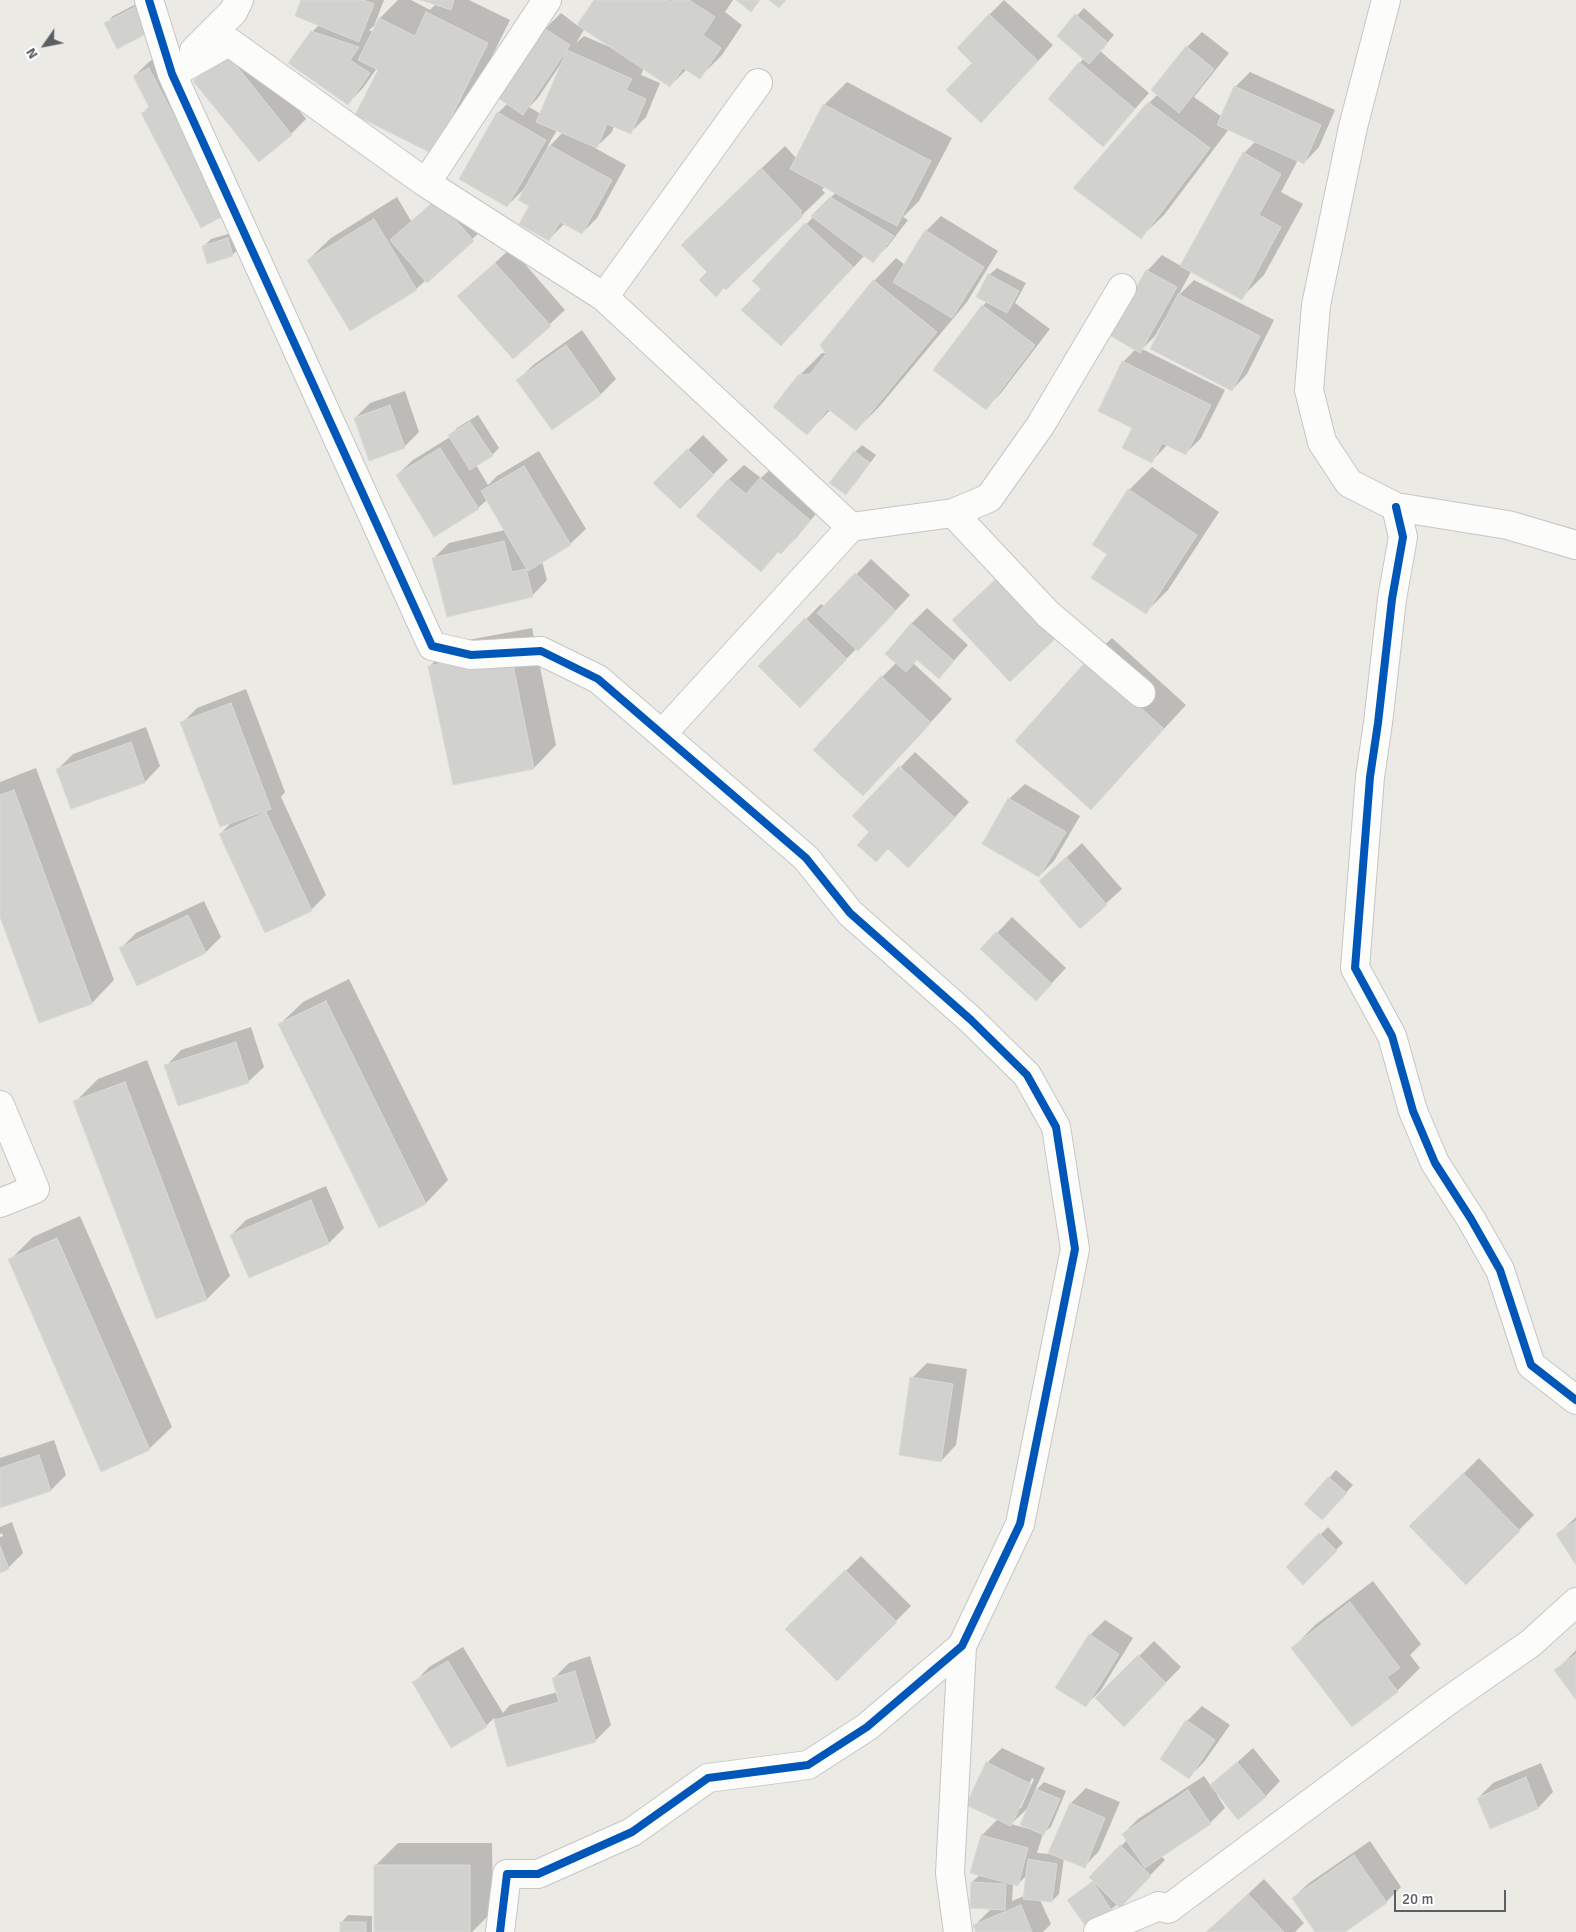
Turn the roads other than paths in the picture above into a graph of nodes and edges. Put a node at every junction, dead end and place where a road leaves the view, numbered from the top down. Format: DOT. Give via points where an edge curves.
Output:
graph roads {
  1 [pos="149,0"];
  2 [pos="240,0"];
  3 [pos="546,0"];
  4 [pos="1386,0"];
  5 [pos="172,74"];
  6 [pos="758,83"];
  7 [pos="426,183"];
  8 [pos="1122,288"];
  9 [pos="604,297"];
  10 [pos="1396,507"];
  11 [pos="953,513"];
  12 [pos="851,527"];
  13 [pos="1576,545"];
  14 [pos="1141,693"];
  15 [pos="662,734"];
  16 [pos="0,1105"];
  17 [pos="0,1203"];
  18 [pos="1576,1400"];
  19 [pos="1576,1602"];
  20 [pos="962,1646"];
  21 [pos="500,1932"];
  22 [pos="958,1932"];
  23 [pos="1098,1932"];
  1 -- 5 [label="street"];
  2 -- 5 [label="street" via="233,12"];
  3 -- 7 [label="street"];
  4 -- 10 [label="street" via="1353,127 1316,305 1309,390 1322,442 1349,483"];
  5 -- 7 [label="street" via="229,42"];
  5 -- 15 [label="street" via="432,646 471,655 541,651 598,679"];
  6 -- 9 [label="street"];
  7 -- 9 [label="street"];
  8 -- 11 [label="street" via="1040,426 989,498"];
  9 -- 12 [label="street"];
  10 -- 13 [label="street" via="1508,525"];
  10 -- 18 [label="street" via="1403,537 1370,777 1355,968 1392,1036 1413,1110 1435,1163 1500,1270 1531,1365"];
  11 -- 12 [label="street"];
  11 -- 14 [label="street" via="1048,614"];
  12 -- 15 [label="street"];
  15 -- 20 [label="street" via="806,858 850,913 1027,1075 1056,1127 1075,1249 1020,1524"];
  16 -- 17 [label="street" via="35,1189"];
  19 -- 23 [label="street" via="1532,1642 1168,1909 1159,1906"];
  20 -- 21 [label="street" via="867,1727 808,1765 708,1778 632,1832 538,1874 507,1874"];
  20 -- 22 [label="street" via="950,1873"];
}
